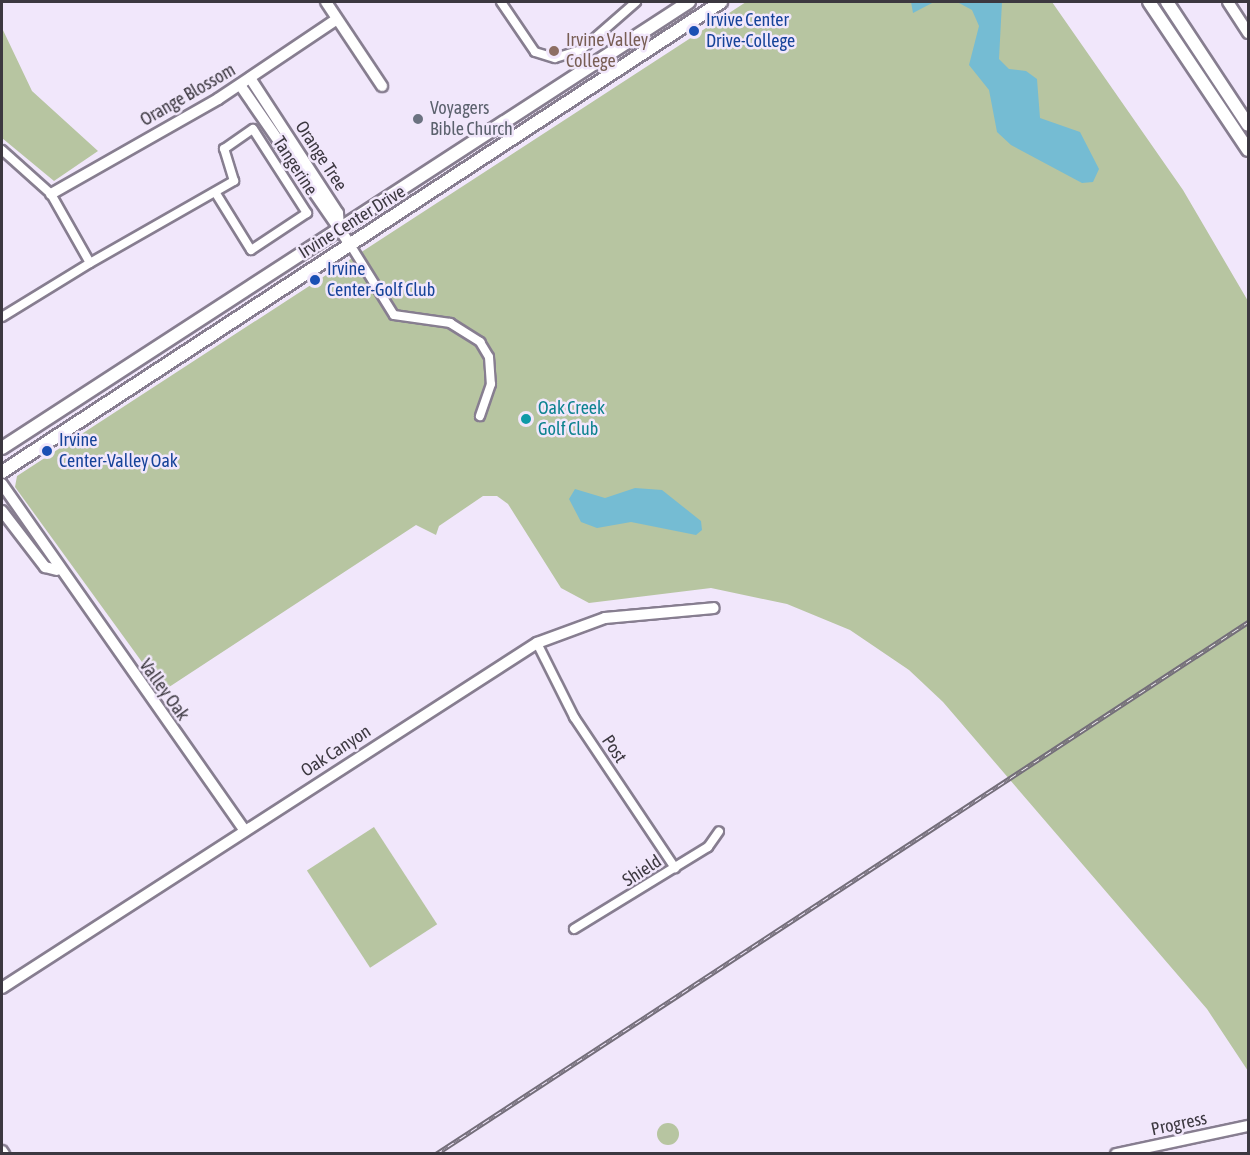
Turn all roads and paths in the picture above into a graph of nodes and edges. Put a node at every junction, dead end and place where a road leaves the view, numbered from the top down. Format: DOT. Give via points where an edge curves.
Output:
graph roads {
  1 [pos="326,2"];
  2 [pos="501,2"];
  3 [pos="636,2"];
  4 [pos="688,2"];
  5 [pos="721,2"];
  6 [pos="1149,2"];
  7 [pos="1167,2"];
  8 [pos="1228,2"];
  9 [pos="705,6"];
  10 [pos="337,19"];
  11 [pos="1248,33"];
  12 [pos="250,78"];
  13 [pos="240,85"];
  14 [pos="382,86"];
  15 [pos="1248,125"];
  16 [pos="2,150"];
  17 [pos="1248,150"];
  18 [pos="215,192"];
  19 [pos="51,194"];
  20 [pos="339,228"];
  21 [pos="351,246"];
  22 [pos="90,263"];
  23 [pos="2,317"];
  24 [pos="480,416"];
  25 [pos="2,448"];
  26 [pos="2,472"];
  27 [pos="2,484"];
  28 [pos="2,511"];
  29 [pos="57,570"];
  30 [pos="714,608"];
  31 [pos="537,643"];
  32 [pos="244,830"];
  33 [pos="719,831"];
  34 [pos="675,868"];
  35 [pos="574,928"];
  36 [pos="2,988"];
  37 [pos="1248,1126"];
  38 [pos="1116,1154"];
  1 -- 10 [label="street"];
  2 -- 3 [label="street" via="535,52 555,58 581,50"];
  4 -- 20 [label="main road, Irvine Center Drive"];
  5 -- 9 [label="main road, Irvine Center Drive"];
  6 -- 17 [label="main road"];
  7 -- 15 [label="main road"];
  8 -- 11 [label="street"];
  9 -- 21 [label="main road, Irvine Center Drive"];
  10 -- 12 [label="street, Orange Blossom"];
  10 -- 14 [label="street"];
  12 -- 13 [label="street, Orange Blossom"];
  12 -- 20 [label="street, Orange Tree" via="338,213"];
  13 -- 19 [label="street, Orange Blossom"];
  13 -- 20 [label="street, Orange Tree"];
  16 -- 19 [label="street"];
  18 -- 18 [label="street, Tangerine" via="234,181 224,149 253,129 307,213 251,250"];
  18 -- 22 [label="street, Tangerine"];
  19 -- 22 [label="street"];
  20 -- 21 [label="street"];
  20 -- 25 [label="main road, Irvine Center Drive"];
  21 -- 24 [label="street" via="394,315 450,323 480,342 489,357 491,384"];
  21 -- 26 [label="main road, Irvine Center Drive"];
  22 -- 23 [label="street, Tangerine"];
  27 -- 29 [label="street, Valley Oak" via="55,556"];
  28 -- 29 [label="street, Valley Oak" via="45,567"];
  29 -- 32 [label="street, Valley Oak"];
  30 -- 31 [label="street, Oak Canyon" via="605,618"];
  31 -- 32 [label="street, Oak Canyon"];
  31 -- 34 [label="street, Post" via="574,717"];
  32 -- 36 [label="street, Oak Canyon"];
  33 -- 34 [label="street, Shield" via="708,848"];
  34 -- 35 [label="street, Shield"];
  37 -- 38 [label="street, Progress"];
}
